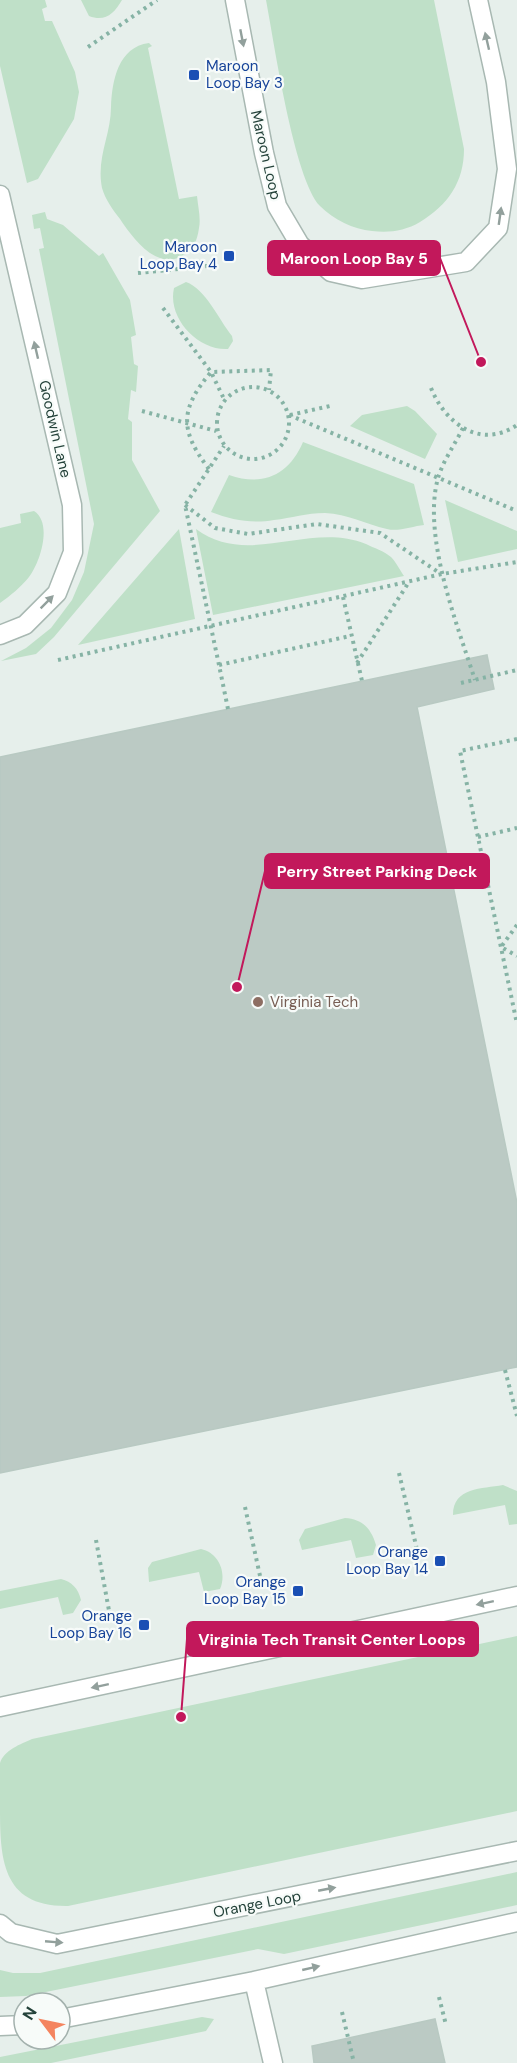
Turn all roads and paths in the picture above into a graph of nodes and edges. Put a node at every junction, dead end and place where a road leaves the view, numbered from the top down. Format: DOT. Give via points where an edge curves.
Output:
graph roads {
  1 [pos="156,0"];
  2 [pos="235,0"];
  3 [pos="478,0"];
  4 [pos="88,47"];
  5 [pos="0,195"];
  6 [pos="207,266"];
  7 [pos="138,273"];
  8 [pos="163,308"];
  9 [pos="211,372"];
  10 [pos="431,388"];
  11 [pos="269,390"];
  12 [pos="224,399"];
  13 [pos="330,406"];
  14 [pos="142,411"];
  15 [pos="289,415"];
  16 [pos="186,423"];
  17 [pos="517,425"];
  18 [pos="463,429"];
  19 [pos="216,431"];
  20 [pos="224,446"];
  21 [pos="208,469"];
  22 [pos="438,477"];
  23 [pos="185,505"];
  24 [pos="517,511"];
  25 [pos="517,562"];
  26 [pos="442,574"];
  27 [pos="409,582"];
  28 [pos="343,597"];
  29 [pos="210,628"];
  30 [pos="0,634"];
  31 [pos="350,636"];
  32 [pos="58,660"];
  33 [pos="357,663"];
  34 [pos="219,665"];
  35 [pos="517,670"];
  36 [pos="475,680"];
  37 [pos="362,681"];
  38 [pos="461,683"];
  39 [pos="228,710"];
  40 [pos="517,739"];
  41 [pos="517,828"];
  42 [pos="477,837"];
  43 [pos="517,925"];
  44 [pos="501,947"];
  45 [pos="517,956"];
  46 [pos="517,1024"];
  47 [pos="505,1370"];
  48 [pos="517,1416"];
  49 [pos="399,1473"];
  50 [pos="245,1507"];
  51 [pos="96,1540"];
  52 [pos="418,1554"];
  53 [pos="262,1585"];
  54 [pos="517,1596"];
  55 [pos="110,1616"];
  56 [pos="0,1707"];
  57 [pos="517,1851"];
  58 [pos="517,1922"];
  59 [pos="0,1924"];
  60 [pos="254,1981"];
  61 [pos="439,1997"];
  62 [pos="342,2012"];
  63 [pos="72,2017"];
  64 [pos="446,2025"];
  65 [pos="273,2063"];
  66 [pos="354,2063"];
  1 -- 4 [label="path"];
  2 -- 3 [label="street, Maroon Loop, one-way" via="278,206 300,245 331,272 362,279 466,262 498,228 507,169 496,82"];
  30 -- 5 [label="street, Goodwin Lane, one-way" via="25,625 57,593 74,552 72,505"];
  6 -- 7 [label="path"];
  8 -- 9 [label="path"];
  9 -- 11 [label="path" via="271,370"];
  9 -- 12 [label="path"];
  9 -- 16 [label="path" via="193,393"];
  10 -- 18 [label="path" via="448,419"];
  11 -- 12 [label="path" via="253,386"];
  11 -- 15 [label="path" via="282,400"];
  12 -- 19 [label="path" via="217,414"];
  13 -- 15 [label="path"];
  14 -- 16 [label="path"];
  15 -- 20 [label="path" via="289,432 281,447 269,457 253,460 237,456"];
  15 -- 22 [label="path"];
  16 -- 19 [label="path"];
  16 -- 21 [label="path" via="192,447"];
  17 -- 18 [label="path" via="497,433"];
  18 -- 22 [label="path"];
  19 -- 20 [label="path"];
  20 -- 21 [label="path"];
  21 -- 23 [label="path"];
  22 -- 24 [label="path"];
  22 -- 26 [label="path" via="434,505"];
  23 -- 26 [label="path" via="214,528 248,534 317,524 380,533"];
  23 -- 29 [label="path"];
  25 -- 26 [label="path"];
  26 -- 27 [label="path"];
  26 -- 36 [label="path"];
  27 -- 28 [label="path"];
  27 -- 33 [label="path"];
  28 -- 29 [label="path"];
  28 -- 31 [label="path"];
  29 -- 32 [label="path"];
  29 -- 34 [label="path"];
  31 -- 33 [label="path"];
  31 -- 34 [label="path"];
  33 -- 37 [label="path"];
  34 -- 39 [label="path"];
  35 -- 36 [label="path"];
  36 -- 38 [label="path"];
  40 -- 42 [label="path" via="460,751"];
  41 -- 42 [label="path"];
  42 -- 44 [label="path"];
  43 -- 44 [label="path"];
  44 -- 45 [label="path"];
  44 -- 46 [label="path"];
  47 -- 48 [label="path"];
  49 -- 52 [label="path"];
  50 -- 53 [label="path"];
  51 -- 55 [label="path"];
  54 -- 56 [label="street, one-way"];
  59 -- 57 [label="street, Orange Loop, one-way" via="11,1933 57,1944"];
  60 -- 58 [label="street, one-way"];
  60 -- 63 [label="street"];
  60 -- 65 [label="street"];
  61 -- 64 [label="path"];
  62 -- 66 [label="path"];
}
